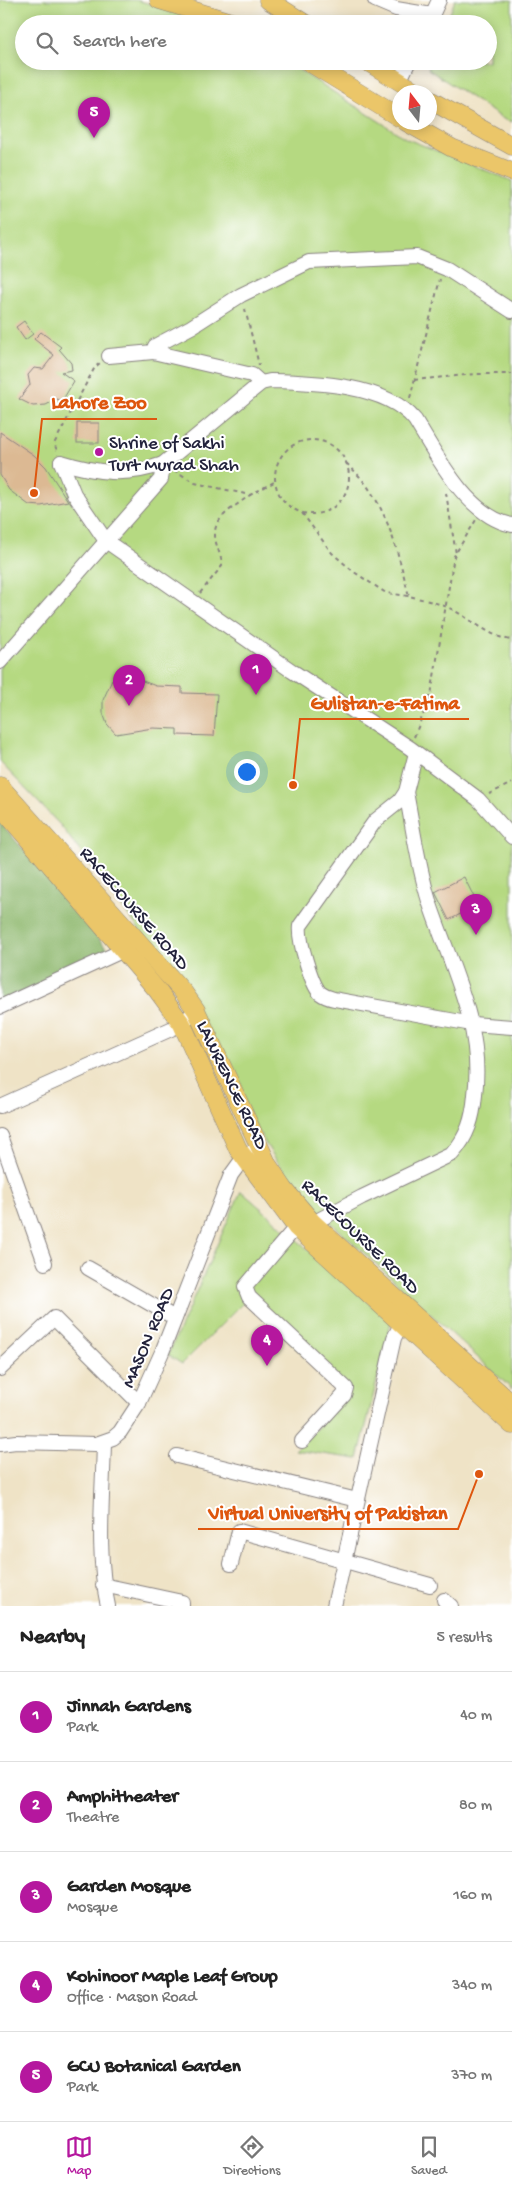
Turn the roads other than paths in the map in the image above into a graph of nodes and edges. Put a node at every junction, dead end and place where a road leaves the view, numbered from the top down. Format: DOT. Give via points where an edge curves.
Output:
graph roads {
  1 [pos="159,0"];
  2 [pos="268,0"];
  3 [pos="375,0"];
  4 [pos="439,0"];
  5 [pos="208,15"];
  6 [pos="292,15"];
  7 [pos="416,15"];
  8 [pos="432,15"];
  9 [pos="322,70"];
  10 [pos="380,70"];
  11 [pos="405,70"];
  12 [pos="399,82"];
  13 [pos="404,85"];
  14 [pos="437,104"];
  15 [pos="392,113"];
  16 [pos="420,130"];
  17 [pos="512,146"];
  18 [pos="512,172"];
  19 [pos="512,311"];
  20 [pos="153,352"];
  21 [pos="109,356"];
  22 [pos="256,379"];
  23 [pos="163,464"];
  24 [pos="512,525"];
  25 [pos="106,541"];
  26 [pos="0,662"];
  27 [pos="413,750"];
  28 [pos="0,786"];
  29 [pos="406,792"];
  30 [pos="0,806"];
  31 [pos="512,837"];
  32 [pos="124,950"];
  33 [pos="0,1007"];
  34 [pos="196,1010"];
  35 [pos="182,1024"];
  36 [pos="472,1024"];
  37 [pos="512,1027"];
  38 [pos="0,1106"];
  39 [pos="0,1136"];
  40 [pos="252,1153"];
  41 [pos="304,1228"];
  42 [pos="45,1263"];
  43 [pos="88,1268"];
  44 [pos="404,1317"];
  45 [pos="175,1318"];
  46 [pos="0,1369"];
  47 [pos="139,1403"];
  48 [pos="512,1404"];
  49 [pos="512,1425"];
  50 [pos="302,1441"];
  51 [pos="104,1442"];
  52 [pos="0,1444"];
  53 [pos="177,1456"];
  54 [pos="357,1500"];
  55 [pos="344,1560"];
  56 [pos="231,1564"];
  57 [pos="103,1585"];
  58 [pos="430,1585"];
  59 [pos="108,1606"];
  60 [pos="182,1606"];
  61 [pos="334,1606"];
  1 -- 5 [label="main road"];
  2 -- 6 [label="main road"];
  3 -- 7 [label="street"];
  4 -- 8 [label="street"];
  9 -- 15 [label="main road"];
  10 -- 12 [label="main road"];
  11 -- 12 [label="street"];
  12 -- 13 [label="main road"];
  14 -- 17 [label="main road"];
  16 -- 18 [label="main road" via="452,148"];
  19 -- 20 [label="street" via="443,268 417,257 309,262 241,296 155,346"];
  20 -- 21 [label="street"];
  20 -- 22 [label="street"];
  22 -- 23 [label="street"];
  22 -- 24 [label="street" via="338,385 392,401 407,410 465,496 482,511"];
  23 -- 25 [label="street" via="161,479"];
  23 -- 25 [label="street" via="132,473 86,470 61,462 74,494"];
  25 -- 26 [label="street"];
  25 -- 27 [label="street" via="292,672"];
  27 -- 29 [label="street"];
  27 -- 31 [label="street" via="478,799"];
  28 -- 34 [label="main road, RACECOURSE ROAD"];
  29 -- 36 [label="street" via="429,901"];
  29 -- 36 [label="street" via="375,822 338,871 303,920 300,938 316,988 326,997"];
  30 -- 32 [label="main road, LAWRENCE ROAD"];
  32 -- 33 [label="street"];
  32 -- 35 [label="main road, LAWRENCE ROAD"];
  34 -- 35 [label="street"];
  34 -- 40 [label="main road, RACECOURSE ROAD"];
  35 -- 38 [label="street"];
  35 -- 40 [label="main road, LAWRENCE ROAD" via="238,1150"];
  36 -- 37 [label="street"];
  36 -- 41 [label="street" via="478,1060 476,1091 473,1116 462,1142 452,1154"];
  39 -- 42 [label="street"];
  40 -- 41 [label="main road, RACECOURSE ROAD" via="285,1190"];
  40 -- 45 [label="street, MASON ROAD" via="230,1175"];
  41 -- 44 [label="main road, RACECOURSE ROAD"];
  41 -- 50 [label="street" via="245,1287 248,1297 346,1388 344,1395"];
  43 -- 45 [label="street"];
  44 -- 48 [label="main road, RACECOURSE ROAD"];
  44 -- 49 [label="main road"];
  44 -- 54 [label="street"];
  45 -- 47 [label="street, MASON ROAD"];
  46 -- 47 [label="street" via="54,1318"];
  47 -- 51 [label="street, MASON ROAD" via="120,1432"];
  51 -- 52 [label="street"];
  51 -- 57 [label="street"];
  53 -- 54 [label="street"];
  54 -- 55 [label="street"];
  55 -- 56 [label="street" via="238,1531"];
  55 -- 58 [label="street"];
  55 -- 61 [label="street"];
  57 -- 59 [label="street"];
  57 -- 60 [label="street" via="182,1602"];
}
